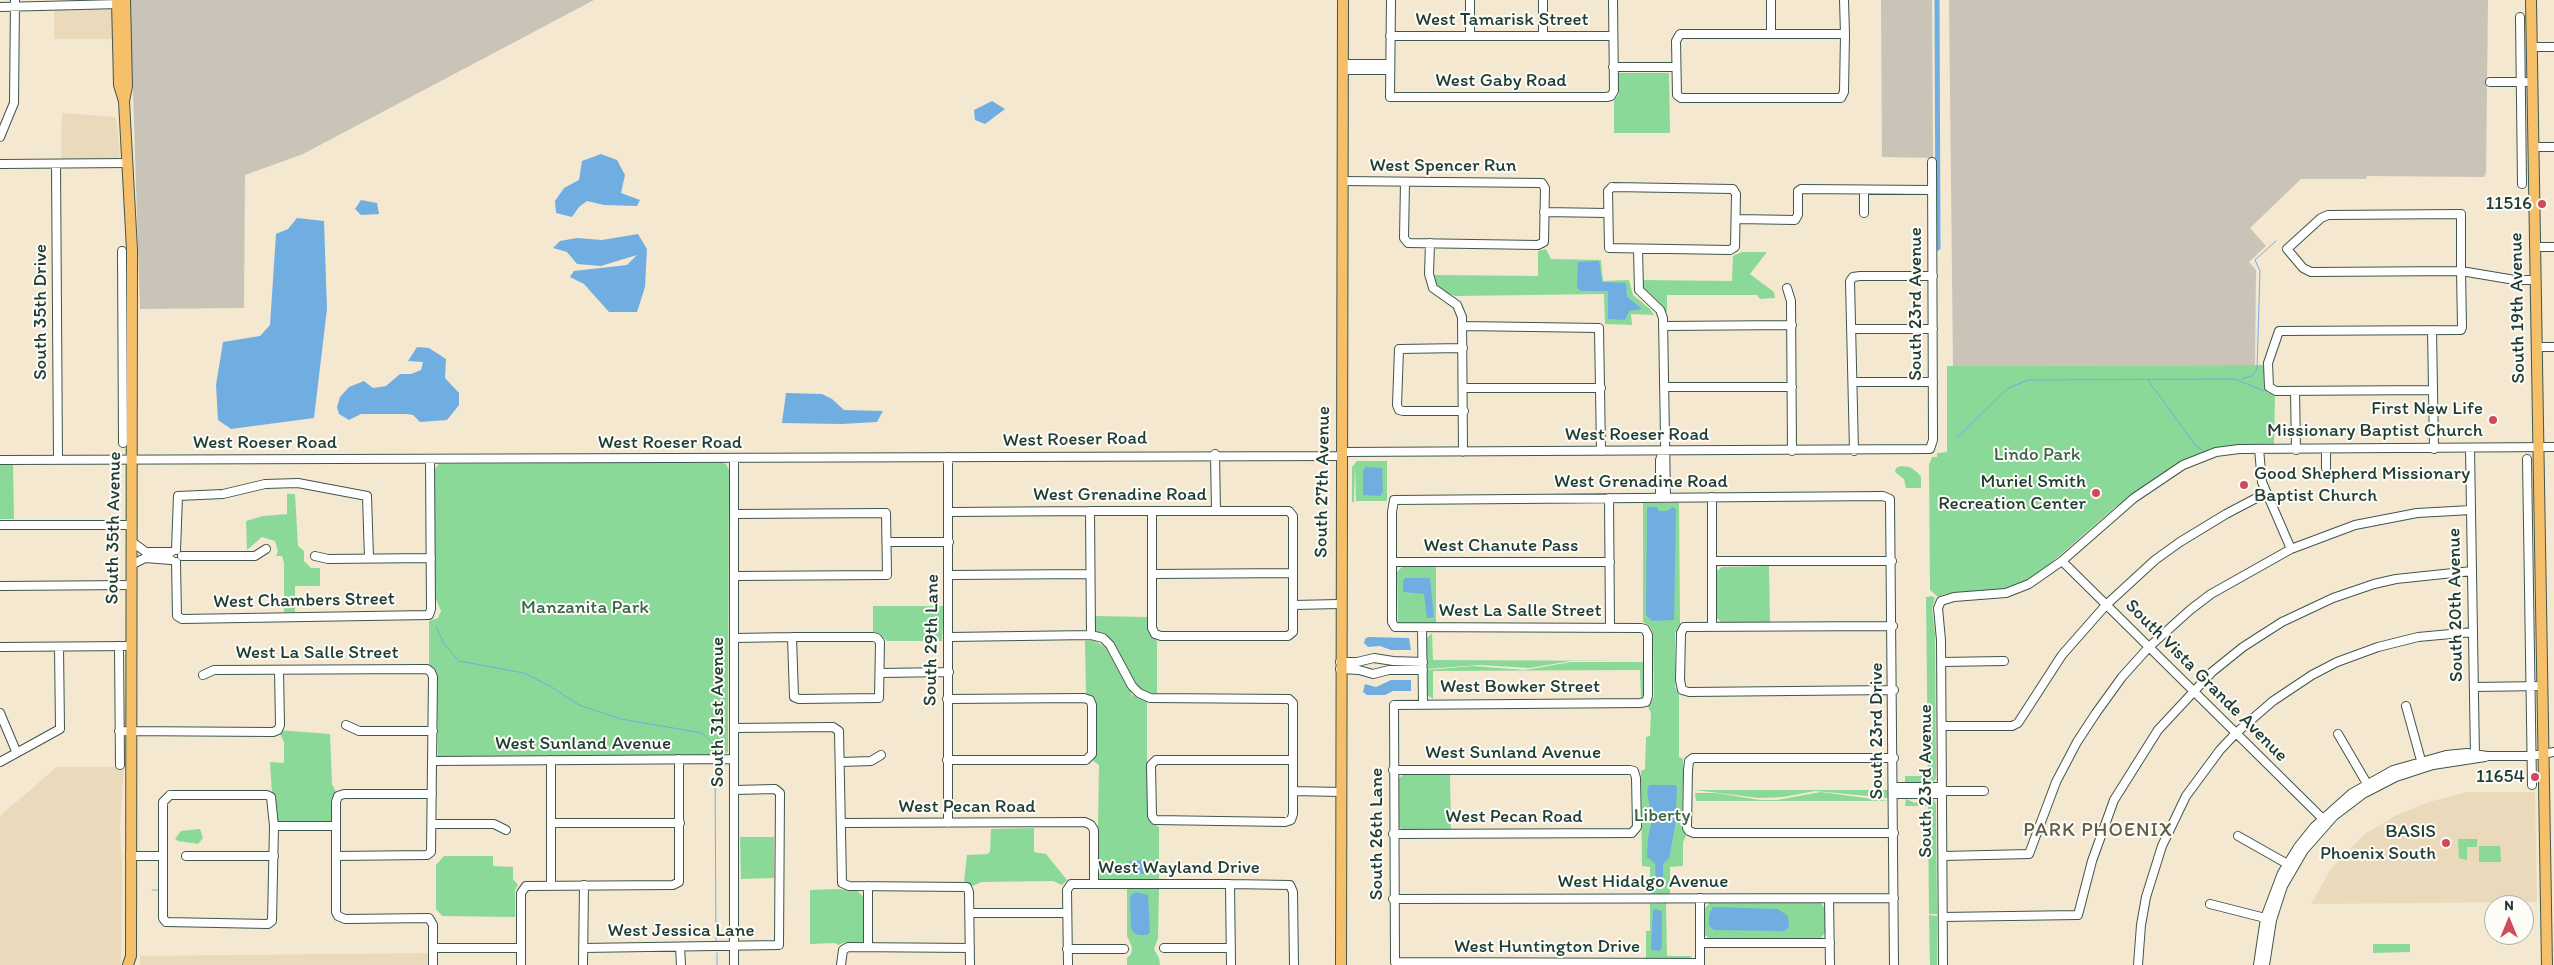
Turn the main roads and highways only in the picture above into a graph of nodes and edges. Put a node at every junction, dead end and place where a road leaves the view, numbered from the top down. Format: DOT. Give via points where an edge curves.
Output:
graph roads {
  1 [pos="1343,0"];
  2 [pos="2531,0"];
  3 [pos="121,2"];
  4 [pos="2550,880"];
  5 [pos="131,962"];
  6 [pos="1340,965"];
  7 [pos="2547,965"];
  1 -- 6 [label="main road, South 27th Avenue"];
  2 -- 4 [label="main road, South 19th Avenue" via="2543,755"];
  3 -- 5 [label="main road, South 35th Avenue" via="128,86 124,101 132,250 127,309 127,393 132,459"];
  4 -- 7 [label="main road, South 19th Avenue"];
}
